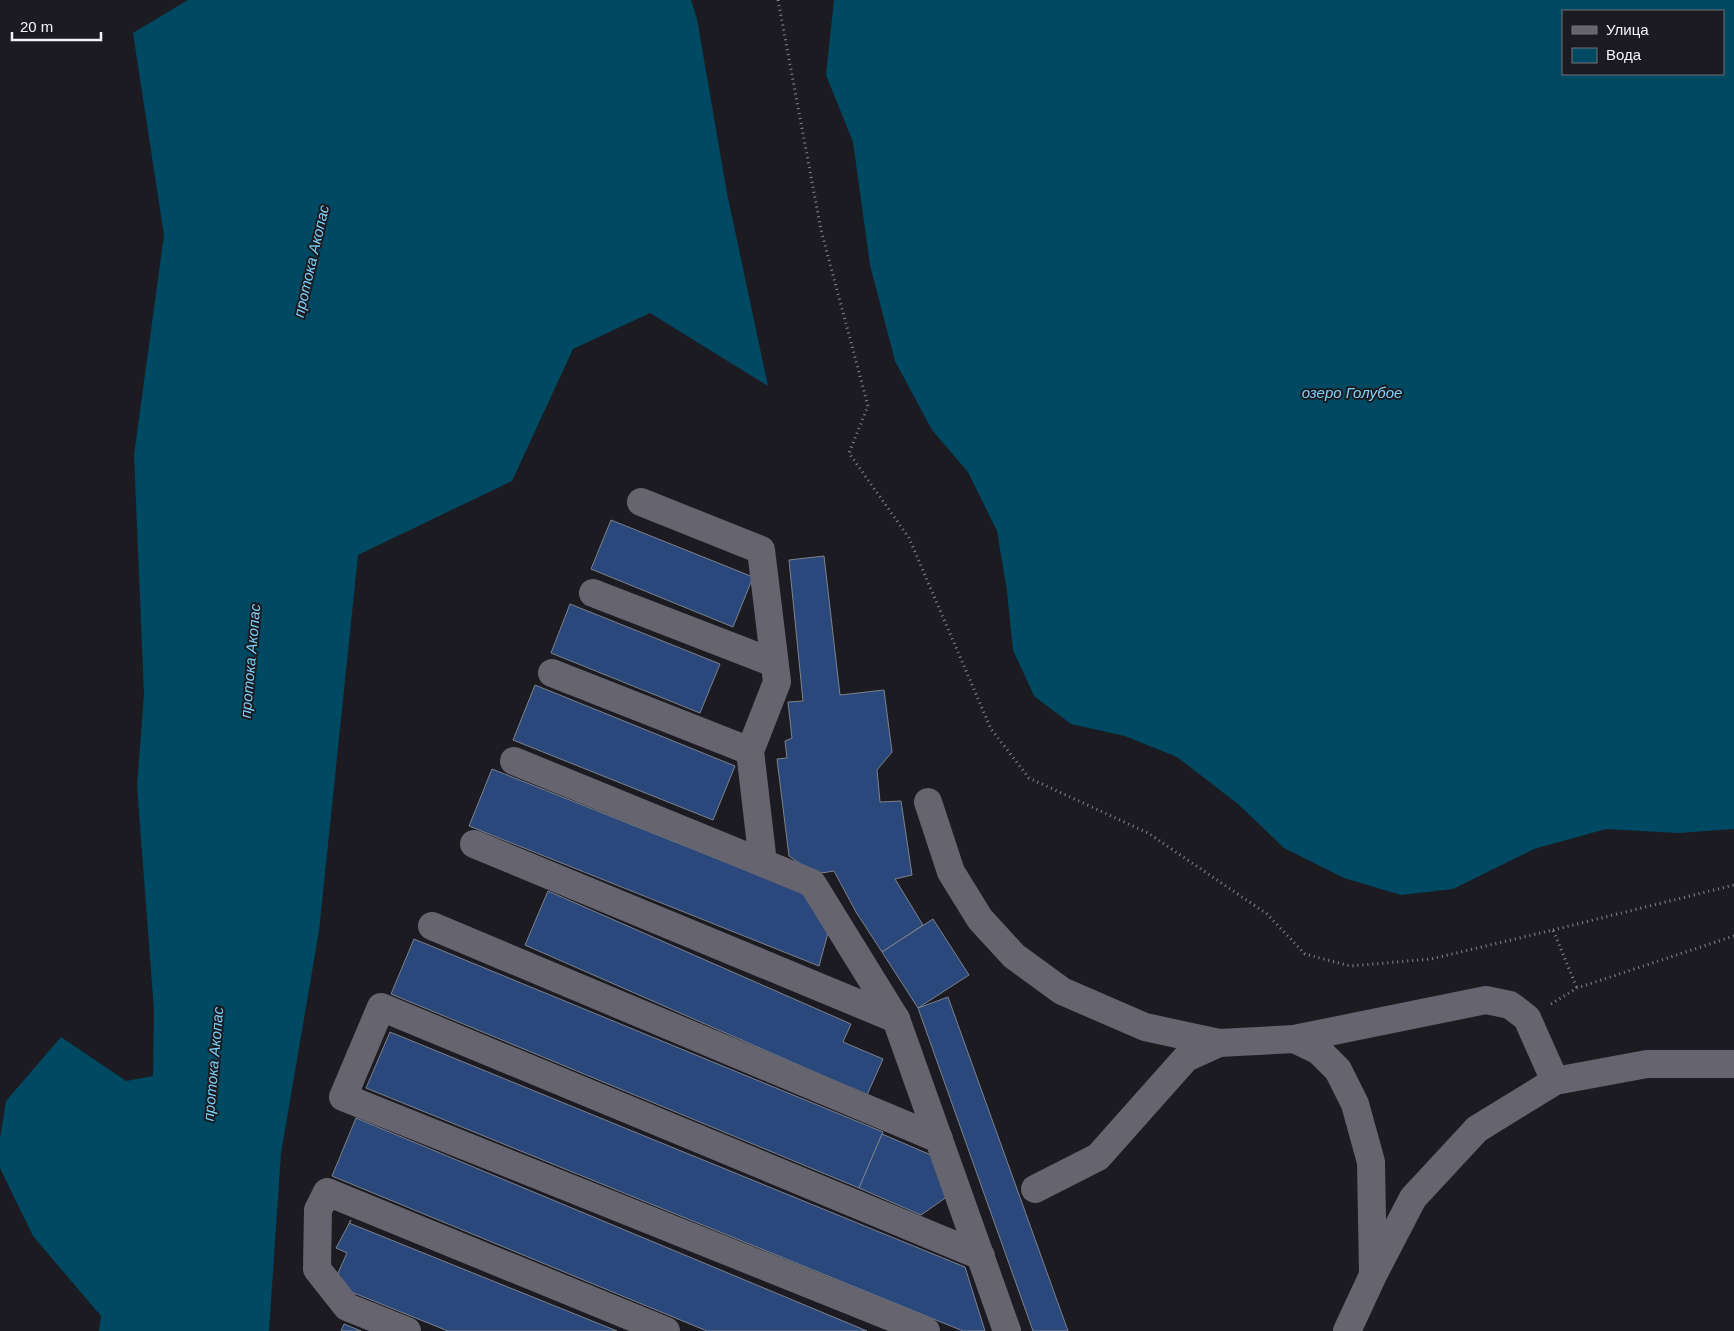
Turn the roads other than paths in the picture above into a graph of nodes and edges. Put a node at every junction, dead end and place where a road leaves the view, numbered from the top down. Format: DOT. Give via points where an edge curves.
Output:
graph roads {
  1 [pos="641,502"];
  2 [pos="593,593"];
  3 [pos="774,663"];
  4 [pos="552,673"];
  5 [pos="750,751"];
  6 [pos="514,761"];
  7 [pos="928,802"];
  8 [pos="474,844"];
  9 [pos="763,863"];
  10 [pos="432,926"];
  11 [pos="896,1019"];
  12 [pos="1294,1039"];
  13 [pos="1219,1043"];
  14 [pos="1734,1064"];
  15 [pos="1555,1081"];
  16 [pos="939,1139"];
  17 [pos="1035,1189"];
  18 [pos="981,1256"];
  19 [pos="1373,1275"];
  20 [pos="407,1331"];
  21 [pos="666,1331"];
  22 [pos="926,1331"];
  23 [pos="1007,1331"];
  24 [pos="1347,1331"];
  1 -- 3 [label="street" via="761,550"];
  2 -- 3 [label="street"];
  3 -- 5 [label="street" via="776,682"];
  4 -- 5 [label="street"];
  5 -- 9 [label="street"];
  6 -- 9 [label="street"];
  7 -- 13 [label="street" via="951,872 980,919 1014,956 1062,991 1144,1027"];
  8 -- 11 [label="street"];
  9 -- 11 [label="street" via="812,883"];
  10 -- 16 [label="street"];
  11 -- 16 [label="street"];
  12 -- 13 [label="street"];
  12 -- 15 [label="street" via="1486,1000 1510,1005 1527,1018"];
  12 -- 19 [label="street" via="1319,1051 1338,1070 1355,1104 1371,1162"];
  13 -- 17 [label="street" via="1186,1058 1098,1156"];
  14 -- 15 [label="street" via="1648,1064"];
  15 -- 19 [label="street" via="1477,1129 1413,1198"];
  16 -- 18 [label="street"];
  18 -- 22 [label="street" via="381,1007 343,1097"];
  18 -- 23 [label="street"];
  19 -- 24 [label="street"];
  20 -- 21 [label="street" via="347,1307 317,1269 318,1210 327,1192"];
}
